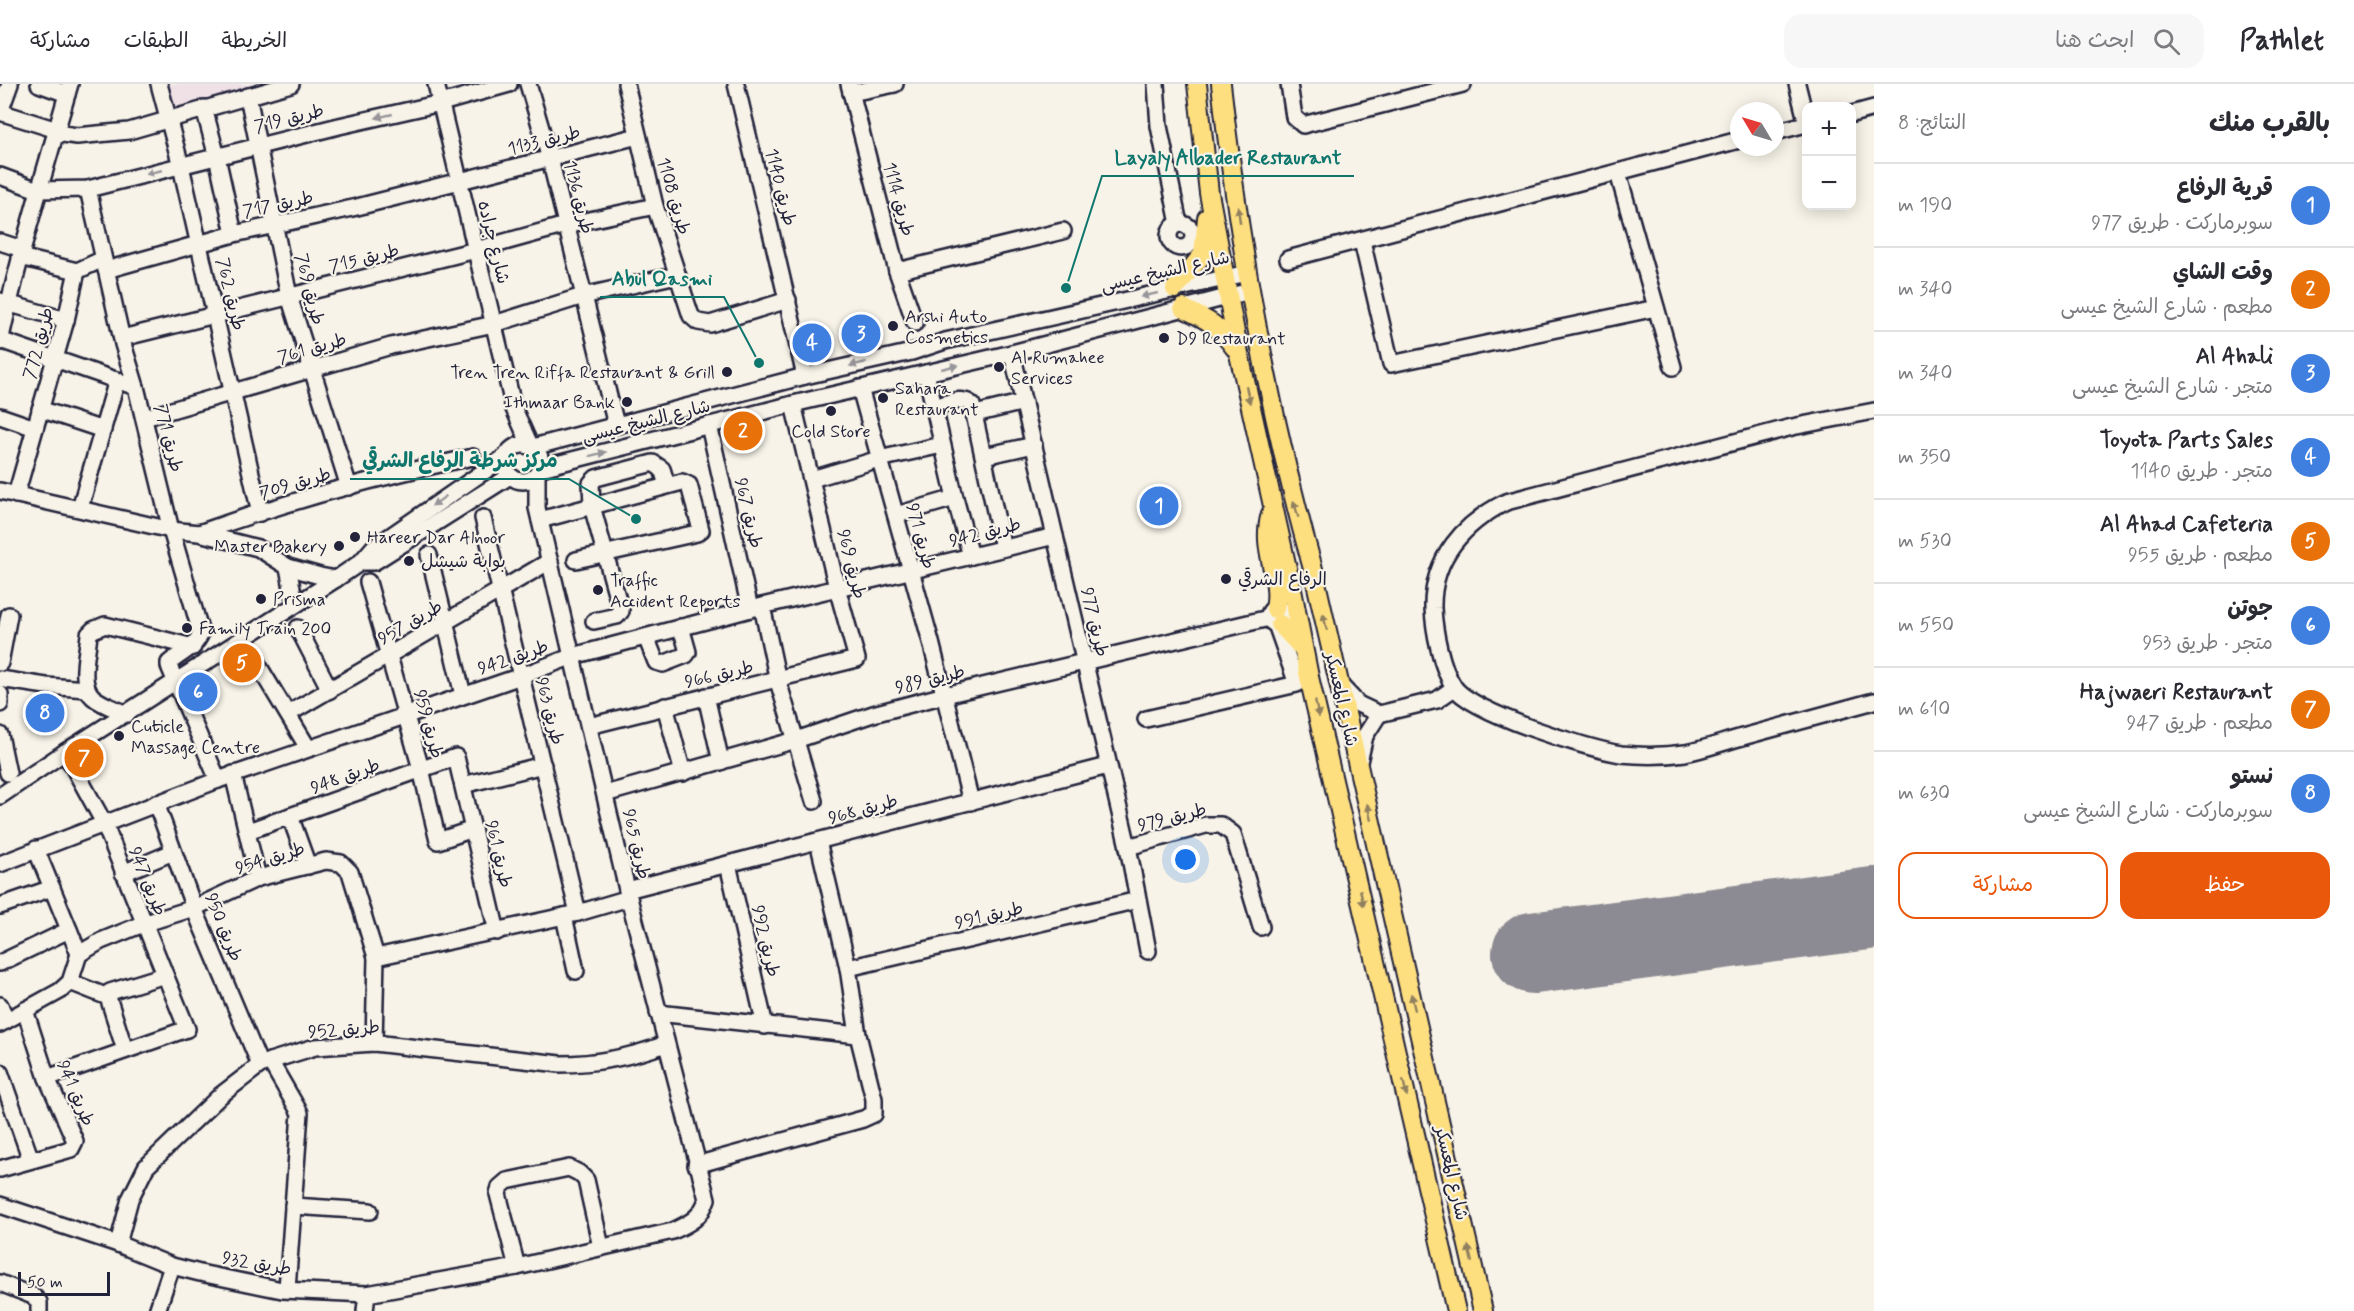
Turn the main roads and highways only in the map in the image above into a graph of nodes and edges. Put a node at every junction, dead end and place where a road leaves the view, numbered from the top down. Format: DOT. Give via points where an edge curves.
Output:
graph roads {
  1 [pos="1197,84"];
  2 [pos="1221,84"];
  3 [pos="1209,192"];
  4 [pos="1174,289"];
  5 [pos="1183,309"];
  6 [pos="1239,354"];
  7 [pos="1274,507"];
  8 [pos="1304,651"];
  9 [pos="1456,1311"];
  10 [pos="1483,1311"];
  1 -- 3 [label="main road, شارع المعسكر"];
  10 -- 2 [label="main road, شارع المعسكر, one-way" via="1312,565 1267,387"];
  3 -- 4 [label="main road" via="1203,254"];
  3 -- 6 [label="main road, شارع المعسكر"];
  5 -- 6 [label="main road" via="1222,330"];
  6 -- 7 [label="main road, شارع المعسكر, one-way"];
  7 -- 8 [label="main road, شارع المعسكر"];
  7 -- 8 [label="main road" via="1267,544 1276,591 1275,619"];
  8 -- 9 [label="main road, شارع المعسكر, one-way"];
}
